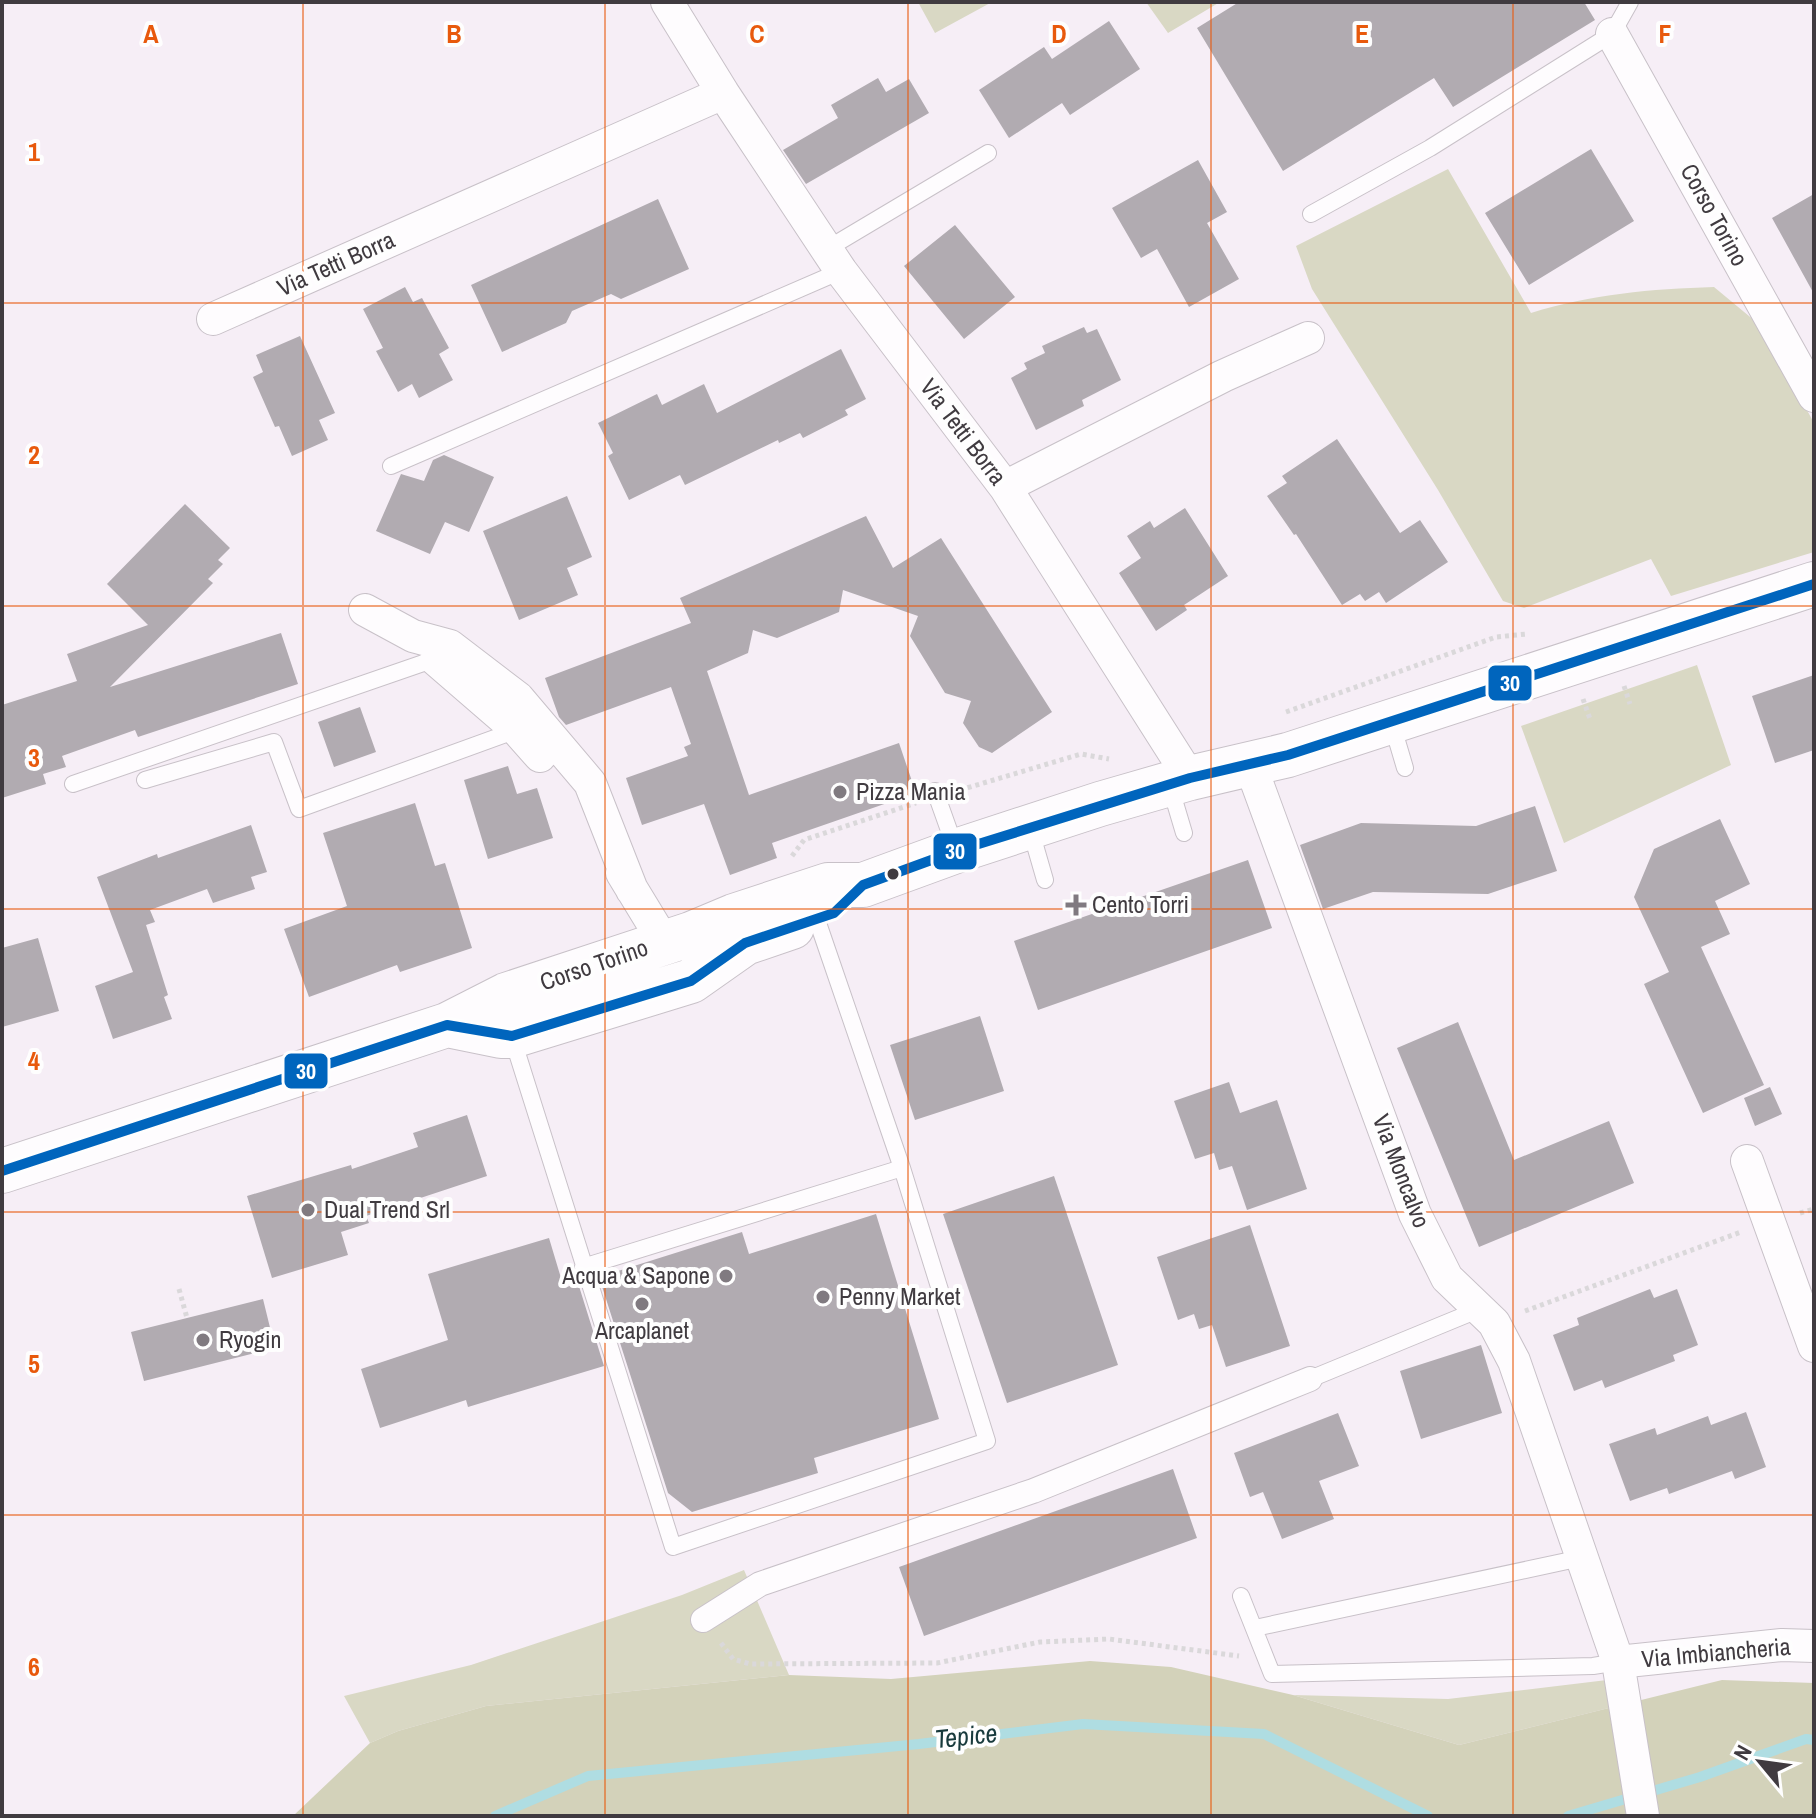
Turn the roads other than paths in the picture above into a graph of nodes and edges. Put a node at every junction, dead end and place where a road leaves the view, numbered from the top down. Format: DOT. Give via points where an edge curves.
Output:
graph roads {
  1 [pos="667,2"];
  2 [pos="1630,2"];
  3 [pos="1612,34"];
  4 [pos="723,93"];
  5 [pos="988,153"];
  6 [pos="1311,214"];
  7 [pos="834,260"];
  8 [pos="213,319"];
  9 [pos="1308,338"];
  10 [pos="1814,396"];
  11 [pos="391,466"];
  12 [pos="1005,487"];
  13 [pos="1814,584"];
  14 [pos="365,610"];
  15 [pos="424,648"];
  16 [pos="1392,722"];
  17 [pos="517,730"];
  18 [pos="1250,764"];
  19 [pos="1405,768"];
  20 [pos="145,780"];
  21 [pos="1180,781"];
  22 [pos="73,784"];
  23 [pos="935,791"];
  24 [pos="1030,828"];
  25 [pos="1184,833"];
  26 [pos="956,851"];
  27 [pos="1045,880"];
  28 [pos="863,885"];
  29 [pos="632,890"];
  30 [pos="817,920"];
  31 [pos="687,949"];
  32 [pos="507,1023"];
  33 [pos="1747,1161"];
  34 [pos="902,1168"];
  35 [pos="2,1171"];
  36 [pos="583,1267"];
  37 [pos="1487,1316"];
  38 [pos="1814,1346"];
  39 [pos="1310,1379"];
  40 [pos="1581,1558"];
  41 [pos="1241,1596"];
  42 [pos="703,1620"];
  43 [pos="1255,1628"];
  44 [pos="1814,1646"];
  45 [pos="1620,1672"];
  46 [pos="1643,1816"];
  1 -- 4 [label="street, Via Tetti Borra"];
  2 -- 3 [label="lane"];
  3 -- 6 [label="lane" via="1430,148"];
  3 -- 10 [label="street, Corso Torino"];
  4 -- 7 [label="street, Via Tetti Borra"];
  4 -- 8 [label="street, Via Tetti Borra"];
  5 -- 7 [label="lane"];
  7 -- 11 [label="lane"];
  7 -- 12 [label="street, Via Tetti Borra"];
  9 -- 12 [label="street"];
  12 -- 21 [label="street, Via Tetti Borra"];
  13 -- 16 [label="main road, Corso Torino"];
  14 -- 15 [label="street"];
  15 -- 17 [label="street"];
  15 -- 22 [label="lane"];
  15 -- 29 [label="street" via="450,646 518,698 559,744 590,783"];
  16 -- 18 [label="main road, Corso Torino"];
  16 -- 19 [label="lane"];
  17 -- 20 [label="lane" via="299,809 274,742"];
  17 -- 29 [label="street" via="571,794"];
  18 -- 21 [label="main road, Corso Torino"];
  18 -- 37 [label="street, Via Moncalvo" via="1283,831 1415,1214 1447,1278"];
  21 -- 24 [label="main road, Corso Torino"];
  21 -- 25 [label="lane"];
  23 -- 26 [label="lane"];
  24 -- 26 [label="main road, Corso Torino"];
  24 -- 27 [label="lane"];
  26 -- 28 [label="main road, Corso Torino"];
  28 -- 30 [label="main road, Corso Torino" via="834,913"];
  28 -- 31 [label="main road, Corso Torino" via="828,885 734,916"];
  29 -- 31 [label="street"];
  30 -- 31 [label="main road, Corso Torino" via="745,943"];
  30 -- 34 [label="lane"];
  31 -- 32 [label="main road, Corso Torino"];
  32 -- 35 [label="main road, Corso Torino" via="447,1025"];
  32 -- 36 [label="lane"];
  33 -- 38 [label="street"];
  34 -- 36 [label="lane"];
  34 -- 36 [label="lane" via="987,1441 673,1547"];
  37 -- 39 [label="lane"];
  37 -- 40 [label="street, Via Moncalvo" via="1514,1361"];
  39 -- 42 [label="street" via="1033,1491 760,1584"];
  40 -- 43 [label="lane"];
  40 -- 45 [label="street, Via Moncalvo"];
  41 -- 43 [label="lane"];
  43 -- 45 [label="lane" via="1272,1674 1593,1666"];
  44 -- 45 [label="street, Via Imbiancheria" via="1782,1645"];
  45 -- 46 [label="street, Via Moncalvo"];
}
